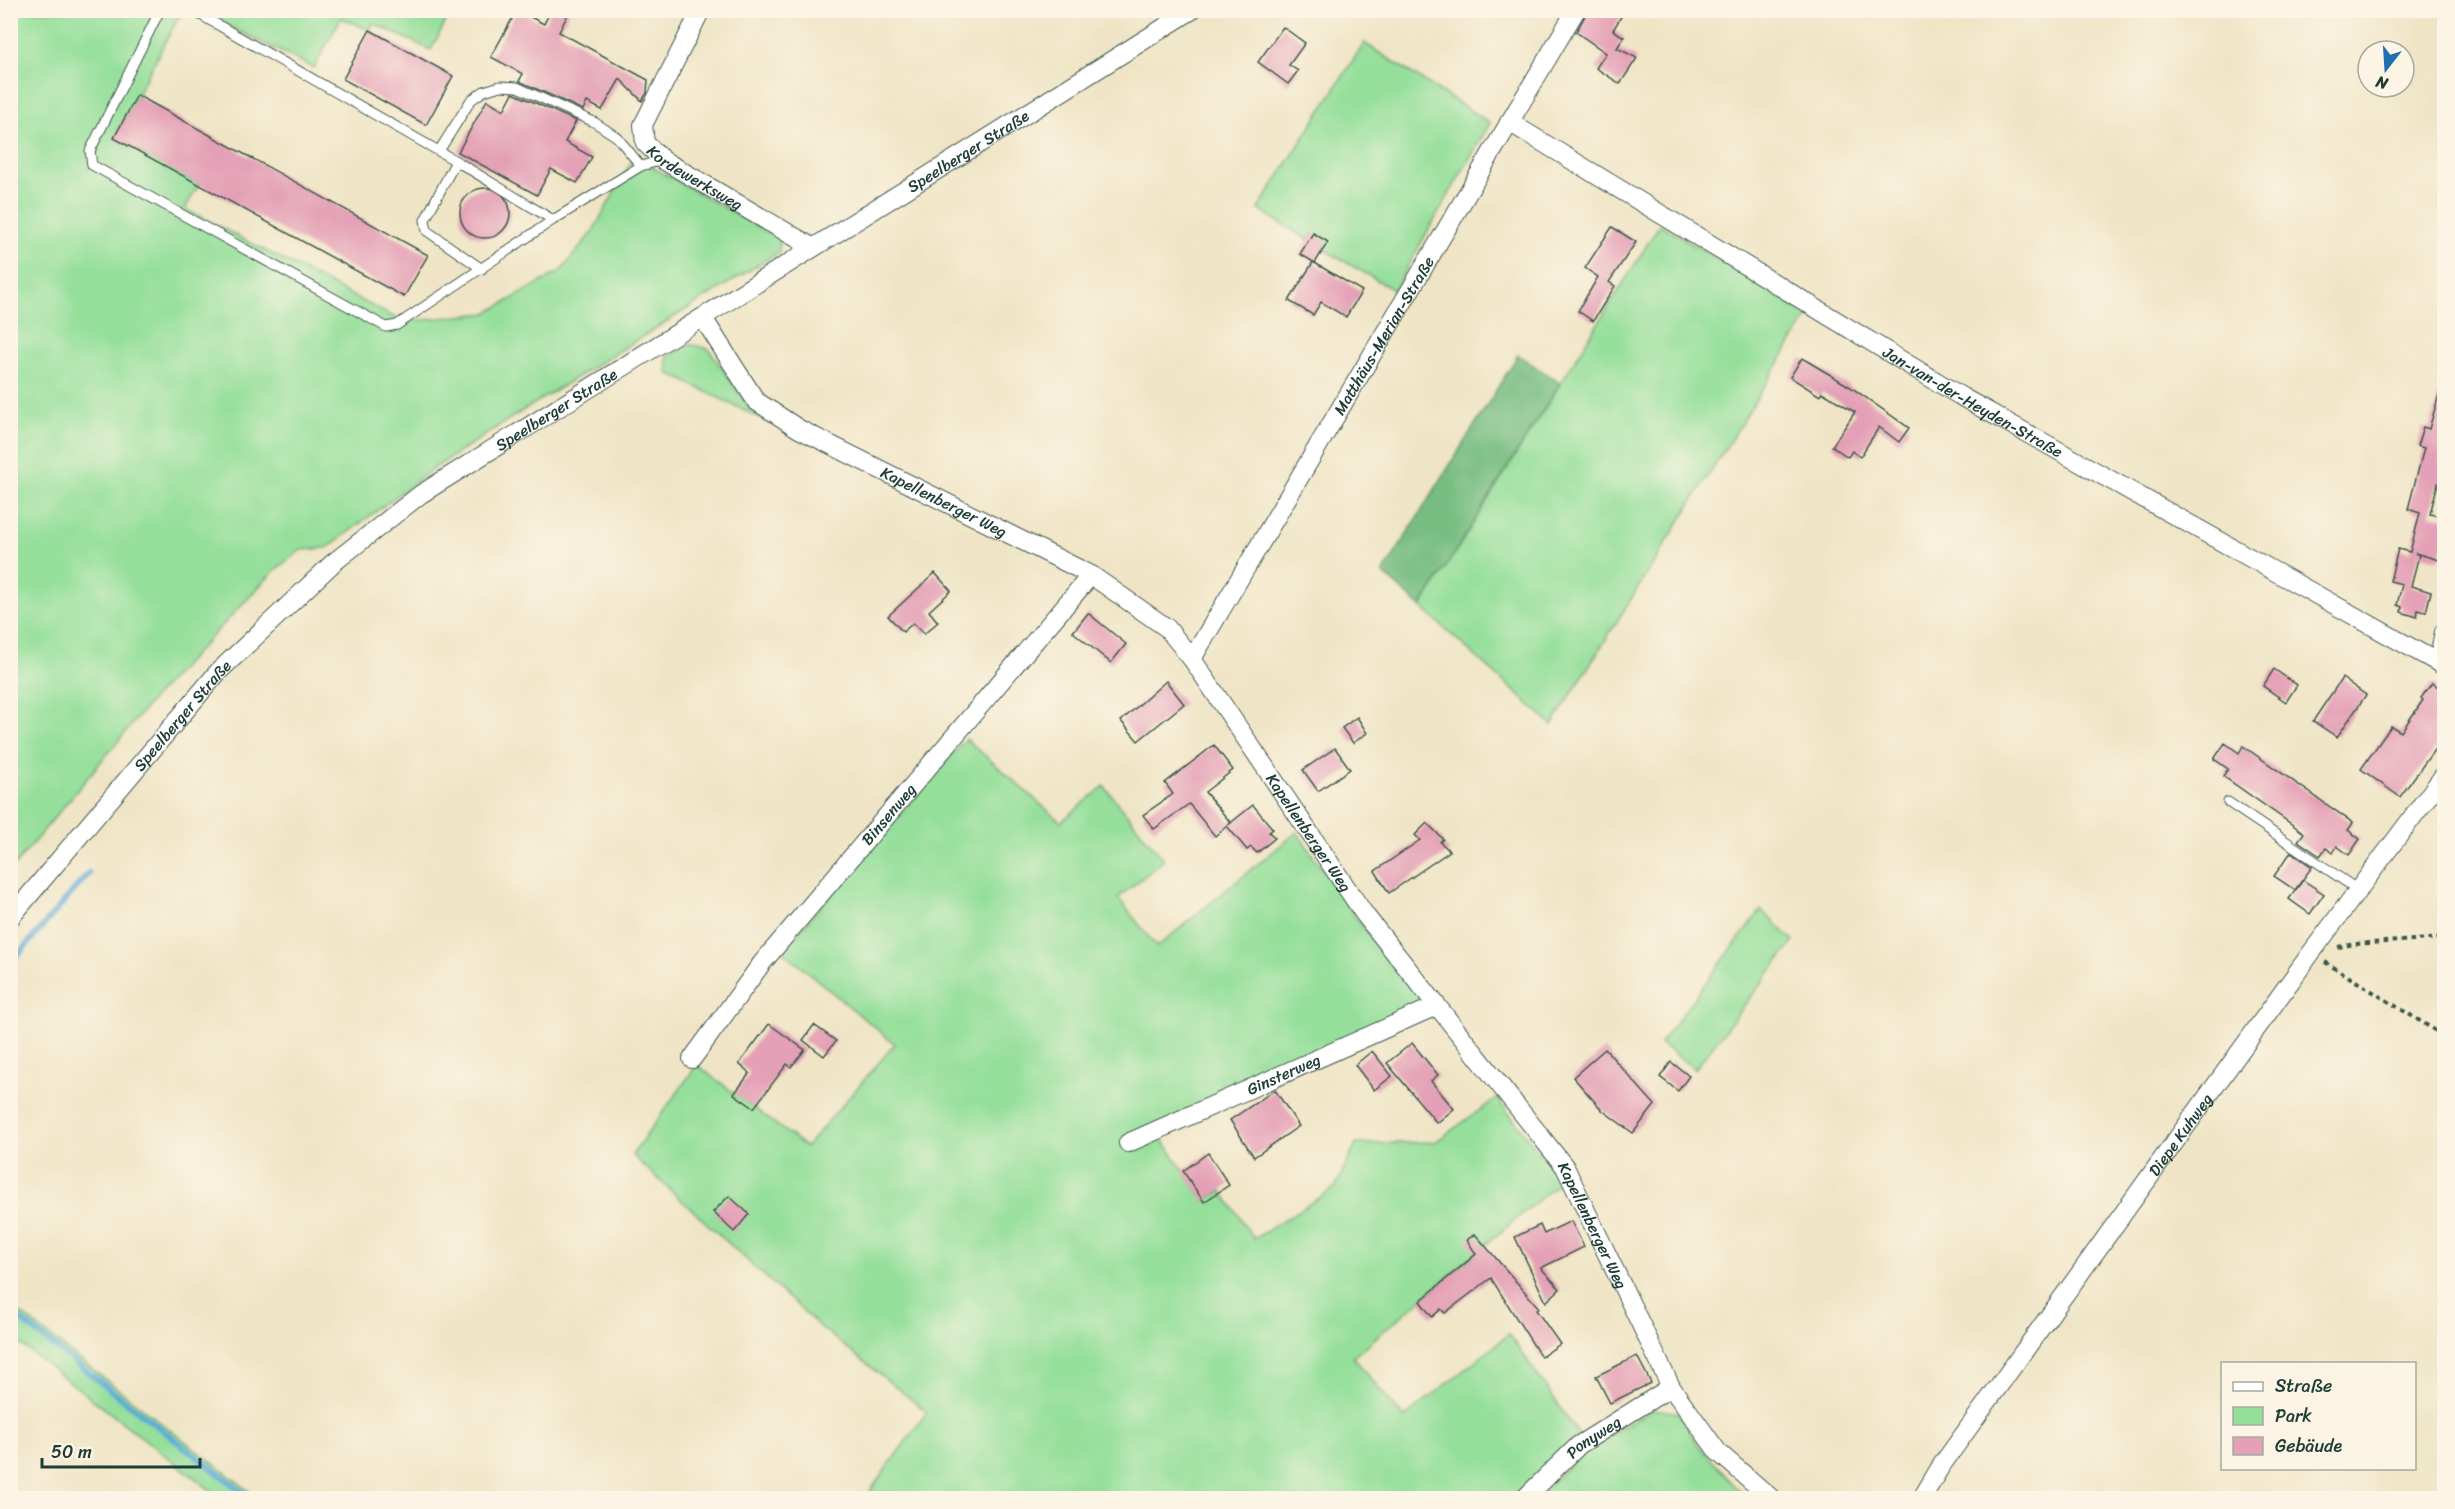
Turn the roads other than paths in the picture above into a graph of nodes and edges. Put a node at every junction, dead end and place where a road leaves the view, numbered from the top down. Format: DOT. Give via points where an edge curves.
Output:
graph roads {
  1 [pos="160,10"];
  2 [pos="192,10"];
  3 [pos="701,10"];
  4 [pos="1192,10"];
  5 [pos="1576,10"];
  6 [pos="1509,122"];
  7 [pos="439,151"];
  8 [pos="663,160"];
  9 [pos="456,161"];
  10 [pos="641,166"];
  11 [pos="553,220"];
  12 [pos="812,247"];
  13 [pos="482,269"];
  14 [pos="703,318"];
  15 [pos="1091,575"];
  16 [pos="2445,632"];
  17 [pos="1192,659"];
  18 [pos="2441,664"];
  19 [pos="2445,775"];
  20 [pos="2228,802"];
  21 [pos="2358,890"];
  22 [pos="10,918"];
  23 [pos="1436,1006"];
  24 [pos="692,1059"];
  25 [pos="1128,1143"];
  26 [pos="1671,1387"];
  27 [pos="1525,1498"];
  28 [pos="1771,1498"];
  29 [pos="1922,1498"];
  1 -- 13 [label="lane" via="90,151 92,165 386,327 397,325"];
  2 -- 7 [label="lane"];
  3 -- 8 [label="street, Kordewerksweg" via="643,125 645,143"];
  4 -- 12 [label="street, Speelberger Straße"];
  5 -- 6 [label="street, Matthäus-Merian-Straße"];
  6 -- 17 [label="street, Matthäus-Merian-Straße"];
  6 -- 18 [label="street, Jan-van-der-Heyden-Straße" via="1962,397"];
  7 -- 9 [label="lane"];
  7 -- 10 [label="lane" via="471,100 500,86 517,87 594,122 617,137"];
  8 -- 10 [label="lane"];
  8 -- 12 [label="street, Kordewerksweg"];
  9 -- 11 [label="lane"];
  9 -- 13 [label="lane" via="425,220 427,231"];
  10 -- 11 [label="lane"];
  11 -- 13 [label="lane"];
  12 -- 14 [label="street, Speelberger Straße"];
  14 -- 15 [label="street, Kapellenberger Weg" via="756,401 799,429"];
  14 -- 22 [label="street, Speelberger Straße" via="421,494 333,562 218,672"];
  15 -- 17 [label="street, Kapellenberger Weg" via="1167,628"];
  15 -- 24 [label="street, Binsenweg" via="762,963"];
  16 -- 18 [label="street"];
  17 -- 23 [label="street, Kapellenberger Weg" via="1365,915"];
  19 -- 21 [label="street, Diepe Kuhweg"];
  20 -- 21 [label="lane"];
  21 -- 29 [label="street, Diepe Kuhweg" via="1941,1466"];
  23 -- 25 [label="street, Ginsterweg"];
  23 -- 26 [label="street, Kapellenberger Weg" via="1565,1167"];
  26 -- 27 [label="street, Ponyweg" via="1579,1445"];
  26 -- 28 [label="street, Kapellenberger Weg" via="1718,1452"];
}
